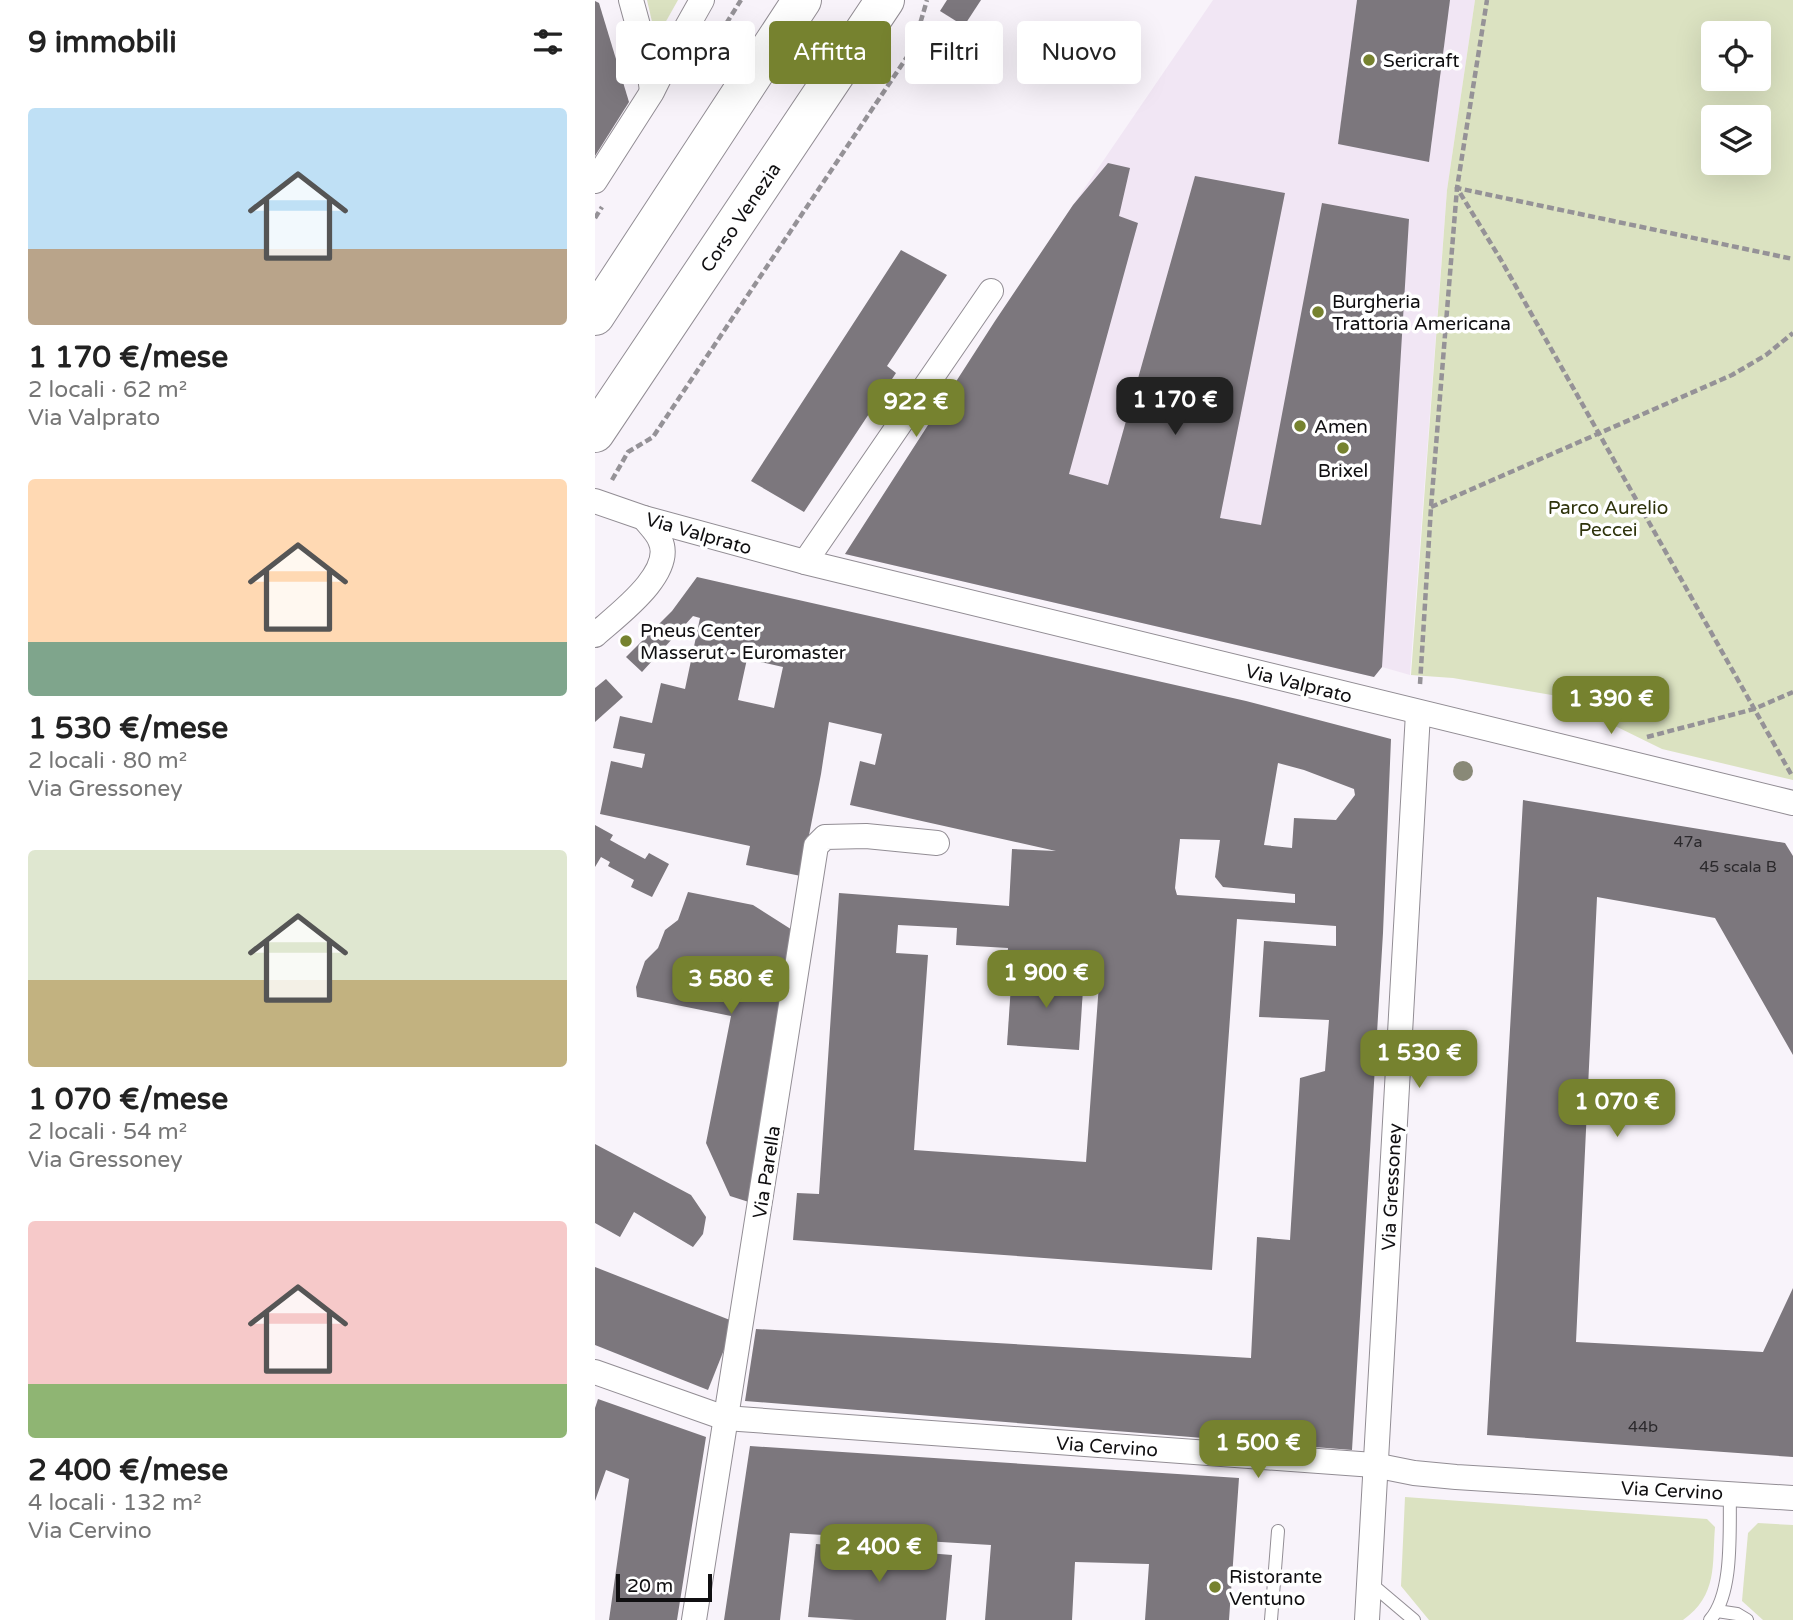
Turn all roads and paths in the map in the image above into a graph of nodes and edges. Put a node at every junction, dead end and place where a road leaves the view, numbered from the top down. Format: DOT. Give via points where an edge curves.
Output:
graph roads {
  1 [pos="631,0"];
  2 [pos="702,0"];
  3 [pos="802,0"];
  4 [pos="885,0"];
  5 [pos="926,0"];
  6 [pos="1487,0"];
  7 [pos="652,92"];
  8 [pos="595,181"];
  9 [pos="1457,188"];
  10 [pos="1793,259"];
  11 [pos="991,291"];
  12 [pos="595,316"];
  13 [pos="1793,333"];
  14 [pos="595,433"];
  15 [pos="1599,434"];
  16 [pos="603,492"];
  17 [pos="1431,507"];
  18 [pos="644,518"];
  19 [pos="805,562"];
  20 [pos="595,635"];
  21 [pos="1793,692"];
  22 [pos="1754,709"];
  23 [pos="1418,713"];
  24 [pos="1644,738"];
  25 [pos="1793,778"];
  26 [pos="1793,803"];
  27 [pos="937,843"];
  28 [pos="595,1372"];
  29 [pos="725,1418"];
  30 [pos="1374,1465"];
  31 [pos="1730,1494"];
  32 [pos="1793,1498"];
  33 [pos="1277,1531"];
  34 [pos="1369,1582"];
  35 [pos="1714,1615"];
  36 [pos="694,1620"];
  37 [pos="1271,1620"];
  38 [pos="1367,1620"];
  39 [pos="1414,1620"];
  40 [pos="1747,1620"];
  1 -- 7 [label="street"];
  2 -- 7 [label="street"];
  3 -- 12 [label="main road"];
  4 -- 14 [label="main road, Corso Venezia"];
  5 -- 16 [label="path" via="913,48 653,437 628,452"];
  6 -- 9 [label="path"];
  7 -- 8 [label="street"];
  9 -- 10 [label="path"];
  9 -- 15 [label="path"];
  9 -- 17 [label="path"];
  11 -- 19 [label="street"];
  13 -- 15 [label="path" via="1733,375"];
  15 -- 17 [label="path"];
  15 -- 22 [label="path"];
  16 -- 18 [label="street, Via Valprato"];
  17 -- 23 [label="path"];
  18 -- 19 [label="street, Via Valprato"];
  18 -- 20 [label="street" via="661,542 663,562 648,586"];
  19 -- 23 [label="street, Via Valprato"];
  21 -- 22 [label="path"];
  22 -- 24 [label="path"];
  22 -- 25 [label="path"];
  23 -- 26 [label="street, Via Valprato"];
  23 -- 30 [label="street, Via Gressoney"];
  27 -- 29 [label="street, Via Parella" via="825,837 816,846"];
  28 -- 29 [label="street, Via Cervino"];
  29 -- 30 [label="street, Via Cervino"];
  29 -- 36 [label="street, Via Parella"];
  30 -- 31 [label="street, Via Cervino" via="1456,1477"];
  30 -- 34 [label="street, Via Gressoney"];
  31 -- 32 [label="street, Via Cervino"];
  31 -- 35 [label="lane" via="1726,1583"];
  33 -- 37 [label="lane"];
  34 -- 38 [label="street, Via Gressoney"];
  34 -- 39 [label="lane"];
  35 -- 40 [label="lane" via="1737,1614"];
}
